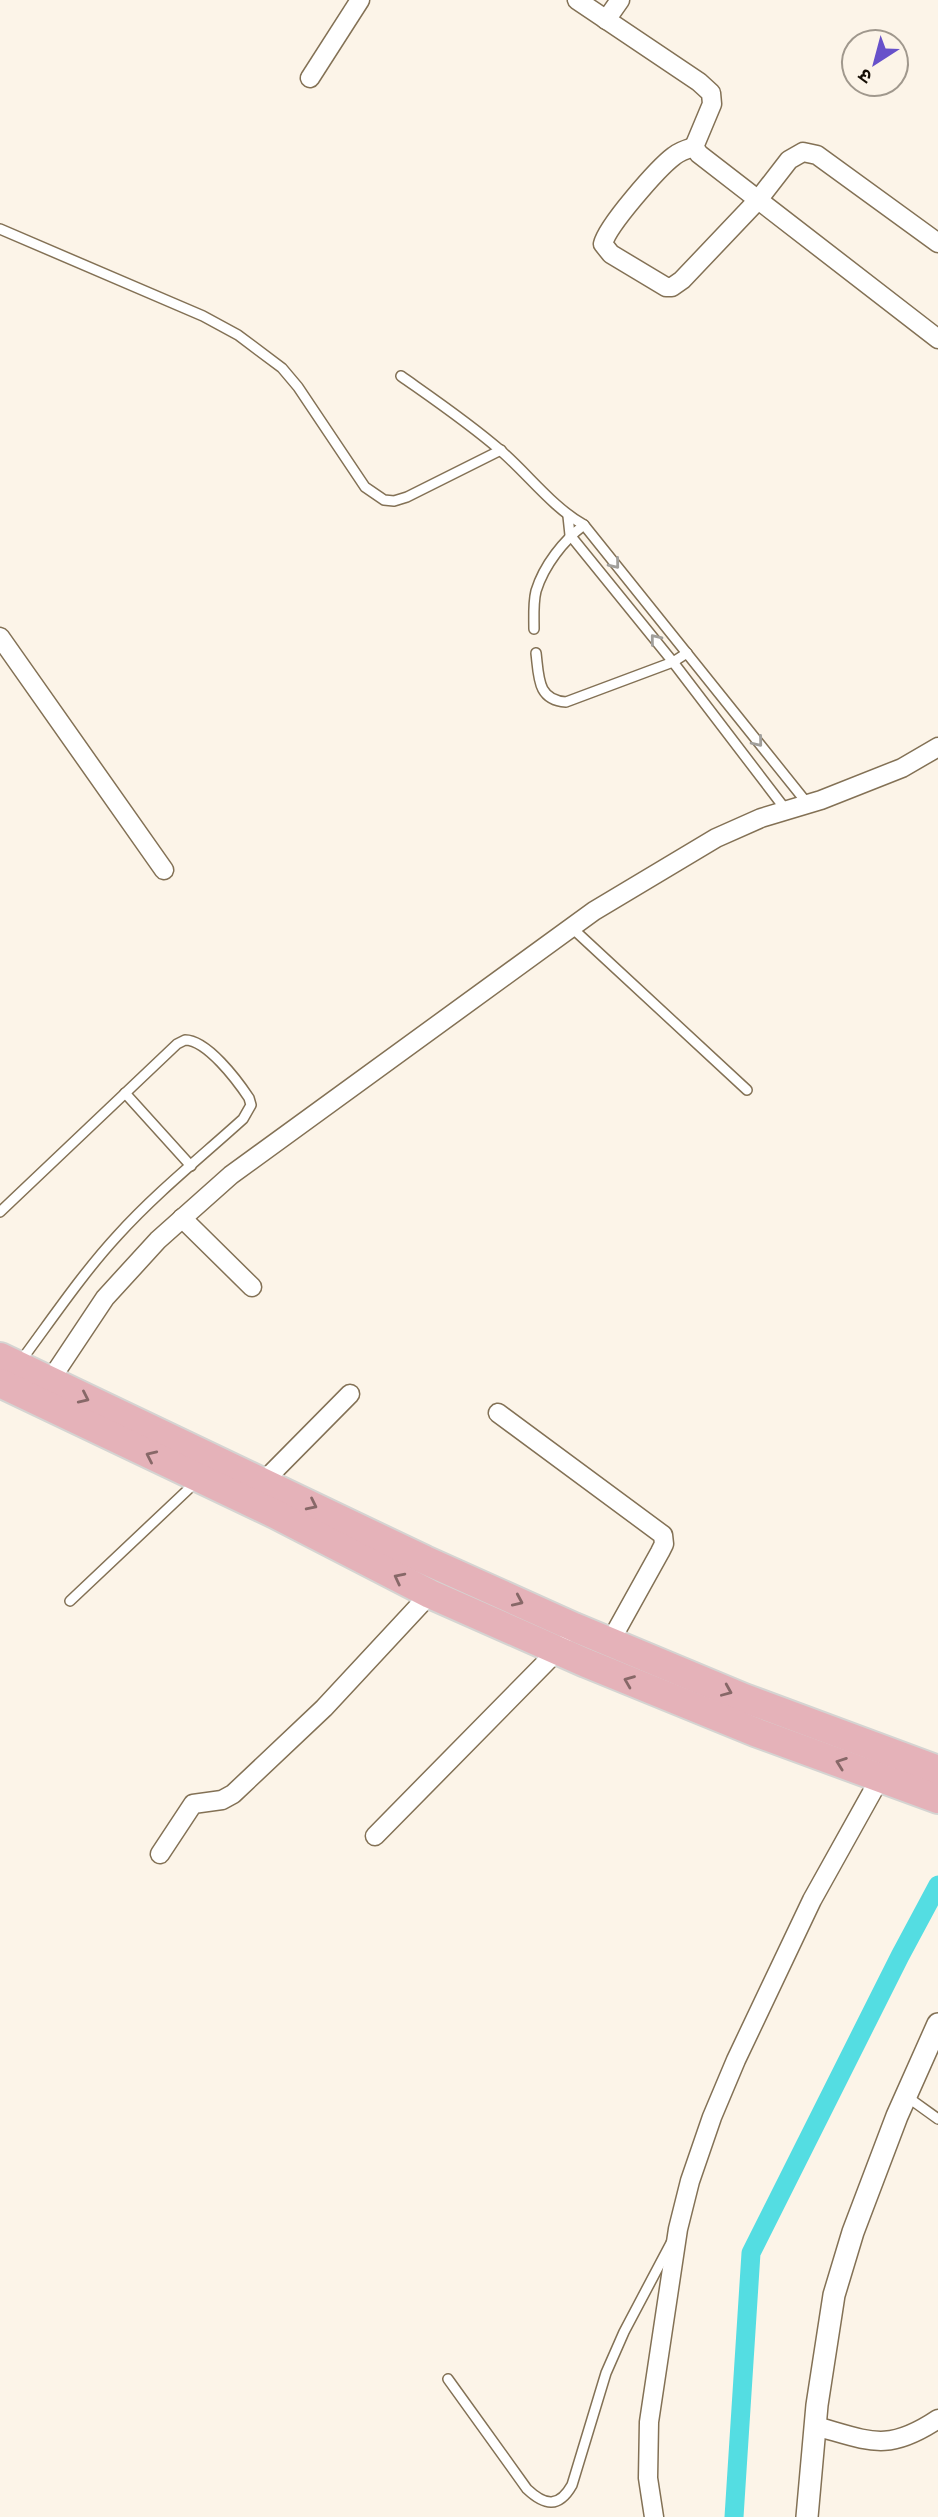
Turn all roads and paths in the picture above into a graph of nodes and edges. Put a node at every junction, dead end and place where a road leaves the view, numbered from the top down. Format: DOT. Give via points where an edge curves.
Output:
graph roads {
  1 [pos="360,0"];
  2 [pos="577,0"];
  3 [pos="620,0"];
  4 [pos="606,19"];
  5 [pos="310,78"];
  6 [pos="694,147"];
  7 [pos="758,200"];
  8 [pos="0,229"];
  9 [pos="938,243"];
  10 [pos="938,340"];
  11 [pos="401,376"];
  12 [pos="501,450"];
  13 [pos="568,516"];
  14 [pos="584,525"];
  15 [pos="570,535"];
  16 [pos="534,629"];
  17 [pos="0,637"];
  18 [pos="536,653"];
  19 [pos="687,653"];
  20 [pos="673,662"];
  21 [pos="938,747"];
  22 [pos="807,803"];
  23 [pos="786,810"];
  24 [pos="164,870"];
  25 [pos="571,927"];
  26 [pos="747,1090"];
  27 [pos="125,1093"];
  28 [pos="191,1166"];
  29 [pos="0,1212"];
  30 [pos="182,1218"];
  31 [pos="252,1287"];
  32 [pos="6,1369"];
  33 [pos="42,1392"];
  34 [pos="350,1394"];
  35 [pos="498,1413"];
  36 [pos="199,1479"];
  37 [pos="263,1482"];
  38 [pos="430,1594"];
  39 [pos="70,1601"];
  40 [pos="567,1639"];
  41 [pos="610,1642"];
  42 [pos="935,1777"];
  43 [pos="880,1778"];
  44 [pos="375,1836"];
  45 [pos="160,1854"];
  46 [pos="938,2024"];
  47 [pos="906,2096"];
  48 [pos="938,2119"];
  49 [pos="678,2229"];
  50 [pos="448,2379"];
  51 [pos="938,2419"];
  52 [pos="815,2426"];
  53 [pos="654,2517"];
  54 [pos="807,2517"];
  1 -- 5 [label="street"];
  2 -- 4 [label="street"];
  3 -- 4 [label="street"];
  4 -- 6 [label="street" via="711,93 712,104"];
  6 -- 7 [label="street"];
  6 -- 7 [label="street" via="677,153 663,166 609,230 604,244 611,254 672,288"];
  7 -- 9 [label="street" via="789,160 809,152"];
  7 -- 10 [label="street"];
  8 -- 12 [label="lane" via="203,316 264,353 298,387 365,487 384,500 407,497"];
  11 -- 12 [label="lane"];
  12 -- 13 [label="lane"];
  13 -- 14 [label="lane"];
  13 -- 15 [label="lane"];
  14 -- 15 [label="lane"];
  14 -- 19 [label="lane, one-way"];
  15 -- 16 [label="lane" via="536,591"];
  20 -- 15 [label="lane, one-way"];
  17 -- 24 [label="street"];
  18 -- 20 [label="lane" via="543,693 566,702"];
  19 -- 20 [label="lane"];
  19 -- 22 [label="lane, one-way"];
  20 -- 23 [label="lane"];
  21 -- 22 [label="street" via="902,768"];
  22 -- 23 [label="street"];
  23 -- 25 [label="street" via="716,838"];
  25 -- 26 [label="lane"];
  25 -- 30 [label="street" via="231,1175"];
  27 -- 28 [label="lane"];
  27 -- 28 [label="lane" via="185,1040 200,1044 244,1090 251,1105 243,1119"];
  27 -- 29 [label="lane"];
  28 -- 32 [label="lane" via="99,1257"];
  30 -- 31 [label="street"];
  30 -- 33 [label="street" via="105,1298"];
  32 -- 33 [label="main road"];
  36 -- 33 [label="main road, one-way"];
  33 -- 37 [label="main road, one-way"];
  34 -- 37 [label="street"];
  35 -- 41 [label="street" via="663,1535 664,1544"];
  38 -- 36 [label="main road, one-way"];
  36 -- 39 [label="lane"];
  37 -- 40 [label="main road, one-way" via="425,1560"];
  38 -- 40 [label="main road"];
  38 -- 45 [label="street" via="315,1717 233,1794 193,1804"];
  40 -- 41 [label="main road"];
  43 -- 40 [label="main road, one-way" via="755,1732"];
  40 -- 44 [label="street"];
  41 -- 42 [label="main road, one-way"];
  42 -- 43 [label="main road"];
  43 -- 49 [label="street" via="812,1900 736,2060 690,2181"];
  46 -- 47 [label="street"];
  47 -- 48 [label="lane"];
  47 -- 52 [label="street" via="853,2232 834,2295"];
  49 -- 50 [label="lane" via="606,2373 572,2484 561,2499 545,2502 527,2489"];
  49 -- 53 [label="street" via="649,2422 647,2465"];
  51 -- 52 [label="street" via="913,2435 884,2443"];
  52 -- 54 [label="street"];
}
